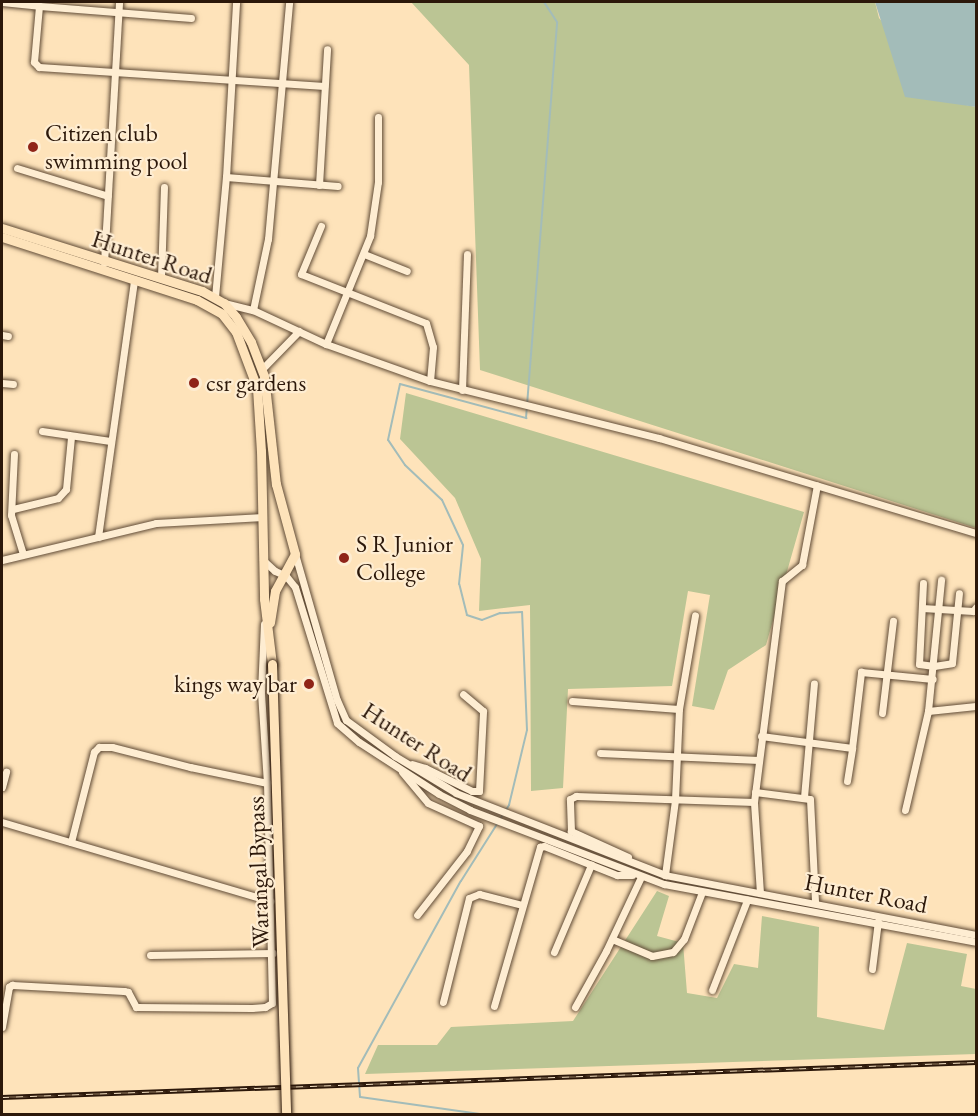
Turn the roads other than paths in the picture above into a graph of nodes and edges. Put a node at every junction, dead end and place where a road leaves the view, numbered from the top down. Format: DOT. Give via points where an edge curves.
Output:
graph roads {
  1 [pos="2,2"];
  2 [pos="119,2"];
  3 [pos="236,2"];
  4 [pos="289,2"];
  5 [pos="39,6"];
  6 [pos="118,11"];
  7 [pos="191,18"];
  8 [pos="327,50"];
  9 [pos="116,73"];
  10 [pos="232,80"];
  11 [pos="281,82"];
  12 [pos="324,86"];
  13 [pos="378,117"];
  14 [pos="17,168"];
  15 [pos="226,177"];
  16 [pos="274,182"];
  17 [pos="319,185"];
  18 [pos="338,186"];
  19 [pos="164,187"];
  20 [pos="108,196"];
  21 [pos="321,226"];
  22 [pos="2,228"];
  23 [pos="2,237"];
  24 [pos="364,254"];
  25 [pos="467,254"];
  26 [pos="104,261"];
  27 [pos="104,271"];
  28 [pos="407,271"];
  29 [pos="161,277"];
  30 [pos="134,280"];
  31 [pos="347,292"];
  32 [pos="215,297"];
  33 [pos="224,303"];
  34 [pos="253,310"];
  35 [pos="299,331"];
  36 [pos="326,344"];
  37 [pos="262,369"];
  38 [pos="430,381"];
  39 [pos="2,383"];
  40 [pos="13,384"];
  41 [pos="462,390"];
  42 [pos="42,432"];
  43 [pos="71,437"];
  44 [pos="110,441"];
  45 [pos="14,454"];
  46 [pos="817,486"];
  47 [pos="12,512"];
  48 [pos="283,512"];
  49 [pos="263,515"];
  50 [pos="2,516"];
  51 [pos="976,532"];
  52 [pos="98,537"];
  53 [pos="295,554"];
  54 [pos="23,555"];
  55 [pos="2,560"];
  56 [pos="263,560"];
  57 [pos="282,574"];
  58 [pos="941,580"];
  59 [pos="923,583"];
  60 [pos="959,593"];
  61 [pos="976,607"];
  62 [pos="921,608"];
  63 [pos="265,609"];
  64 [pos="939,609"];
  65 [pos="957,610"];
  66 [pos="695,615"];
  67 [pos="893,621"];
  68 [pos="269,628"];
  69 [pos="934,666"];
  70 [pos="888,674"];
  71 [pos="933,679"];
  72 [pos="814,683"];
  73 [pos="463,694"];
  74 [pos="572,701"];
  75 [pos="976,706"];
  76 [pos="679,709"];
  77 [pos="928,711"];
  78 [pos="882,713"];
  79 [pos="761,736"];
  80 [pos="809,742"];
  81 [pos="852,748"];
  82 [pos="600,753"];
  83 [pos="676,756"];
  84 [pos="759,760"];
  85 [pos="407,763"];
  86 [pos="401,770"];
  87 [pos="6,772"];
  88 [pos="847,781"];
  89 [pos="267,783"];
  90 [pos="2,788"];
  91 [pos="755,792"];
  92 [pos="804,798"];
  93 [pos="675,800"];
  94 [pos="754,802"];
  95 [pos="905,810"];
  96 [pos="2,822"];
  97 [pos="71,843"];
  98 [pos="591,865"];
  99 [pos="637,865"];
  100 [pos="638,875"];
  101 [pos="665,875"];
  102 [pos="702,892"];
  103 [pos="760,893"];
  104 [pos="747,900"];
  105 [pos="271,901"];
  106 [pos="815,903"];
  107 [pos="522,905"];
  108 [pos="417,915"];
  109 [pos="879,916"];
  110 [pos="878,924"];
  111 [pos="976,935"];
  112 [pos="612,939"];
  113 [pos="976,942"];
  114 [pos="273,952"];
  115 [pos="554,952"];
  116 [pos="150,955"];
  117 [pos="872,969"];
  118 [pos="712,990"];
  119 [pos="443,1002"];
  120 [pos="494,1006"];
  121 [pos="575,1007"];
  122 [pos="2,1028"];
  123 [pos="286,1114"];
  1 -- 5 [label="street"];
  2 -- 6 [label="street"];
  3 -- 10 [label="street"];
  4 -- 11 [label="street"];
  5 -- 6 [label="street"];
  5 -- 9 [label="street" via="35,65"];
  6 -- 7 [label="street"];
  6 -- 9 [label="street"];
  8 -- 12 [label="street"];
  9 -- 10 [label="street"];
  9 -- 20 [label="street"];
  10 -- 11 [label="street"];
  10 -- 15 [label="street"];
  11 -- 12 [label="street"];
  11 -- 16 [label="street"];
  12 -- 17 [label="street"];
  13 -- 24 [label="street" via="378,182"];
  14 -- 20 [label="street"];
  15 -- 16 [label="street"];
  15 -- 32 [label="street"];
  16 -- 17 [label="street"];
  16 -- 34 [label="street" via="268,239"];
  17 -- 18 [label="street"];
  19 -- 29 [label="street"];
  20 -- 26 [label="street"];
  21 -- 31 [label="street" via="301,274"];
  22 -- 26 [label="main road, Hunter Road"];
  23 -- 27 [label="main road, Hunter Road"];
  24 -- 28 [label="street"];
  24 -- 31 [label="street"];
  25 -- 41 [label="street"];
  26 -- 27 [label="street"];
  26 -- 29 [label="main road, Hunter Road"];
  27 -- 30 [label="main road, Hunter Road"];
  29 -- 32 [label="main road, Hunter Road"];
  30 -- 44 [label="street"];
  30 -- 49 [label="main road, Hunter Road" via="210,306 236,332 256,381"];
  31 -- 36 [label="street"];
  31 -- 38 [label="street" via="426,323 433,347"];
  32 -- 33 [label="main road, Hunter Road"];
  33 -- 34 [label="street"];
  33 -- 37 [label="main road, Hunter Road" via="251,342"];
  34 -- 35 [label="street"];
  35 -- 36 [label="street"];
  35 -- 37 [label="street"];
  36 -- 38 [label="street"];
  37 -- 48 [label="main road, Hunter Road"];
  38 -- 41 [label="street"];
  39 -- 40 [label="street"];
  41 -- 46 [label="street" via="659,438"];
  42 -- 43 [label="street"];
  43 -- 44 [label="street"];
  43 -- 47 [label="street" via="66,489 58,498"];
  44 -- 52 [label="street"];
  45 -- 47 [label="street"];
  46 -- 51 [label="street"];
  46 -- 79 [label="street" via="802,565 782,581"];
  47 -- 50 [label="street"];
  47 -- 54 [label="street"];
  48 -- 49 [label="main road"];
  48 -- 53 [label="main road, Hunter Road"];
  49 -- 52 [label="street" via="156,523"];
  49 -- 56 [label="main road, Hunter Road"];
  52 -- 54 [label="street"];
  53 -- 57 [label="main road, Warangal Bypass"];
  53 -- 85 [label="street, Hunter Road" via="342,714 359,732"];
  54 -- 55 [label="street"];
  56 -- 57 [label="street, Hunter Road"];
  56 -- 63 [label="main road, Warangal Bypass"];
  57 -- 68 [label="main road, Warangal Bypass"];
  57 -- 86 [label="street, Hunter Road" via="295,587 337,723"];
  58 -- 64 [label="street"];
  59 -- 62 [label="street"];
  60 -- 65 [label="street"];
  61 -- 65 [label="street" via="973,611"];
  62 -- 64 [label="street"];
  62 -- 69 [label="street" via="918,662"];
  63 -- 68 [label="main road, Warangal Bypass"];
  63 -- 89 [label="street" via="261,692"];
  64 -- 65 [label="street"];
  64 -- 69 [label="street"];
  65 -- 69 [label="street" via="952,663"];
  66 -- 76 [label="street"];
  67 -- 70 [label="street"];
  68 -- 123 [label="main road, Warangal Bypass, bridge"];
  69 -- 71 [label="street"];
  70 -- 71 [label="street"];
  70 -- 78 [label="street"];
  70 -- 81 [label="street" via="859,674"];
  71 -- 77 [label="street"];
  72 -- 80 [label="street"];
  73 -- 85 [label="street" via="483,711 479,791"];
  74 -- 76 [label="street"];
  75 -- 77 [label="street"];
  76 -- 83 [label="street"];
  77 -- 95 [label="street"];
  79 -- 80 [label="street"];
  79 -- 84 [label="street"];
  80 -- 81 [label="street"];
  80 -- 92 [label="street"];
  81 -- 88 [label="street"];
  82 -- 83 [label="street"];
  83 -- 84 [label="street"];
  83 -- 93 [label="street"];
  84 -- 91 [label="street"];
  85 -- 99 [label="street, Hunter Road" via="474,801"];
  86 -- 100 [label="street, Hunter Road" via="470,810"];
  86 -- 108 [label="street" via="428,803 479,826 467,851"];
  87 -- 90 [label="street"];
  89 -- 97 [label="street" via="99,747 94,752"];
  89 -- 105 [label="street"];
  91 -- 92 [label="street"];
  91 -- 94 [label="street"];
  92 -- 106 [label="street" via="810,799"];
  93 -- 94 [label="street"];
  93 -- 99 [label="street" via="576,796 570,799 571,831 620,852"];
  93 -- 101 [label="street"];
  94 -- 103 [label="street"];
  96 -- 97 [label="street"];
  97 -- 105 [label="street"];
  98 -- 100 [label="street" via="617,875"];
  98 -- 107 [label="street" via="542,846"];
  98 -- 115 [label="street"];
  99 -- 101 [label="street, Hunter Road"];
  100 -- 102 [label="street, Hunter Road"];
  100 -- 112 [label="street"];
  101 -- 103 [label="street, Hunter Road"];
  102 -- 104 [label="street, Hunter Road"];
  102 -- 112 [label="street" via="684,939 673,952 652,956"];
  103 -- 106 [label="street, Hunter Road"];
  104 -- 110 [label="street, Hunter Road"];
  104 -- 118 [label="street"];
  105 -- 114 [label="street"];
  106 -- 109 [label="street, Hunter Road"];
  107 -- 119 [label="street" via="480,894 469,898"];
  107 -- 120 [label="street"];
  109 -- 110 [label="street"];
  109 -- 111 [label="street, Hunter Road"];
  110 -- 113 [label="street, Hunter Road"];
  110 -- 117 [label="street"];
  112 -- 121 [label="street"];
  114 -- 116 [label="street"];
  114 -- 122 [label="street" via="270,1006 136,1007 124,991 12,985"];
}
